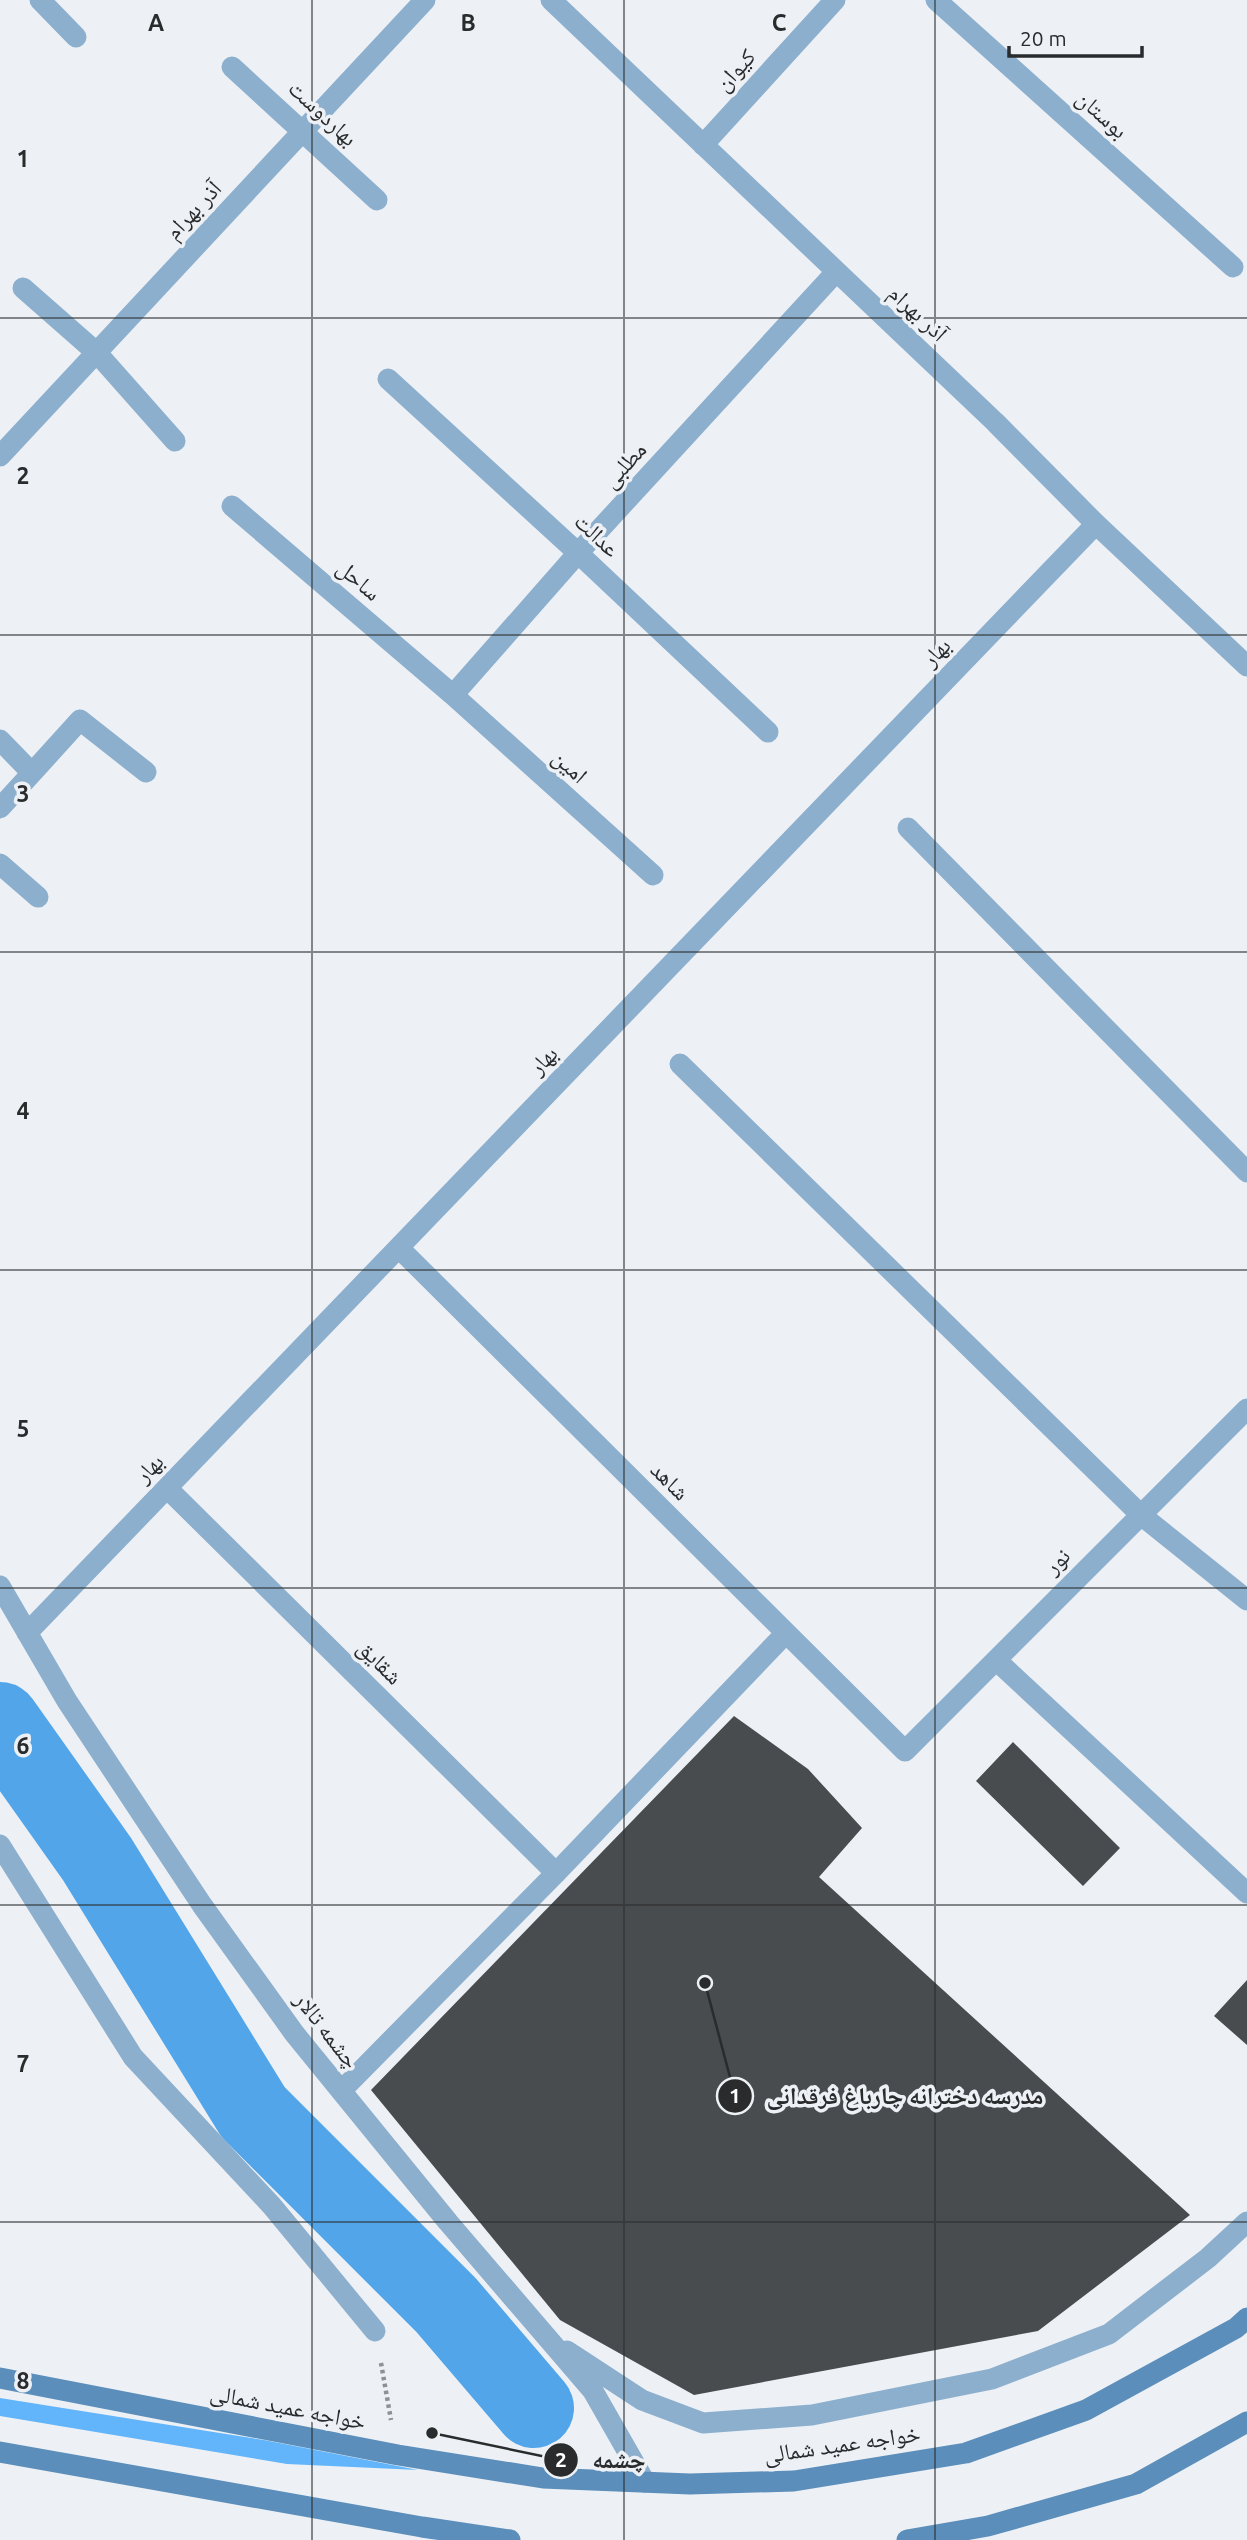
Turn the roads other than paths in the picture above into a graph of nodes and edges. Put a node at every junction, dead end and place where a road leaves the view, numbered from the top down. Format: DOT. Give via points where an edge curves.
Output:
graph roads {
  1 [pos="40,0"];
  2 [pos="425,0"];
  3 [pos="551,0"];
  4 [pos="835,0"];
  5 [pos="936,0"];
  6 [pos="76,37"];
  7 [pos="232,67"];
  8 [pos="304,130"];
  9 [pos="703,145"];
  10 [pos="377,200"];
  11 [pos="1233,267"];
  12 [pos="836,272"];
  13 [pos="23,288"];
  14 [pos="97,353"];
  15 [pos="388,379"];
  16 [pos="175,441"];
  17 [pos="0,456"];
  18 [pos="232,506"];
  19 [pos="1096,524"];
  20 [pos="578,553"];
  21 [pos="1247,666"];
  22 [pos="453,695"];
  23 [pos="768,732"];
  24 [pos="0,740"];
  25 [pos="146,772"];
  26 [pos="32,773"];
  27 [pos="0,808"];
  28 [pos="908,828"];
  29 [pos="0,864"];
  30 [pos="653,875"];
  31 [pos="38,897"];
  32 [pos="680,1064"];
  33 [pos="1247,1172"];
  34 [pos="399,1248"];
  35 [pos="1247,1409"];
  36 [pos="167,1488"];
  37 [pos="1141,1515"];
  38 [pos="0,1586"];
  39 [pos="1247,1600"];
  40 [pos="27,1633"];
  41 [pos="786,1633"];
  42 [pos="996,1660"];
  43 [pos="905,1751"];
  44 [pos="0,1845"];
  45 [pos="0,1853"];
  46 [pos="556,1874"];
  47 [pos="1247,1893"];
  48 [pos="341,2091"];
  49 [pos="1247,2222"];
  50 [pos="1247,2318"];
  51 [pos="375,2331"];
  52 [pos="550,2341"];
  53 [pos="0,2378"];
  54 [pos="1247,2422"];
  55 [pos="0,2452"];
  56 [pos="645,2482"];
  57 [pos="510,2540"];
  58 [pos="907,2540"];
  1 -- 6 [label="street"];
  2 -- 8 [label="street, آذر بهرام"];
  3 -- 9 [label="street, آذر بهرام"];
  4 -- 9 [label="street, کیوان"];
  5 -- 11 [label="street, بوستان"];
  7 -- 8 [label="street, بهاردوست"];
  8 -- 10 [label="street, بهاردوست"];
  8 -- 14 [label="street, آذر بهرام"];
  9 -- 12 [label="street, آذر بهرام"];
  12 -- 19 [label="street, آذر بهرام"];
  12 -- 20 [label="street, مطلبی"];
  13 -- 14 [label="street"];
  14 -- 16 [label="street"];
  14 -- 17 [label="street, آذر بهرام"];
  15 -- 20 [label="street, عدالت"];
  18 -- 22 [label="street, ساحل"];
  19 -- 21 [label="street, آذر بهرام"];
  19 -- 34 [label="street, بهار"];
  20 -- 22 [label="street, مطلبی"];
  20 -- 23 [label="street, عدالت"];
  22 -- 30 [label="street, امین"];
  24 -- 26 [label="street"];
  25 -- 26 [label="street" via="80,719"];
  26 -- 27 [label="street"];
  28 -- 33 [label="street"];
  29 -- 31 [label="street"];
  32 -- 37 [label="street"];
  34 -- 36 [label="street, بهار"];
  34 -- 41 [label="street, شاهد"];
  35 -- 37 [label="street, نور"];
  36 -- 40 [label="street, بهار"];
  36 -- 46 [label="street, شقایق"];
  37 -- 39 [label="street"];
  37 -- 42 [label="street, نور"];
  38 -- 40 [label="street, چشمه تالار"];
  40 -- 48 [label="street, چشمه تالار" via="202,1905"];
  41 -- 43 [label="street, شاهد"];
  41 -- 46 [label="street"];
  42 -- 43 [label="street, نور"];
  42 -- 47 [label="street"];
  44 -- 45 [label="street"];
  44 -- 51 [label="street" via="133,2057 272,2206"];
  46 -- 48 [label="street"];
  48 -- 52 [label="street, چشمه تالار"];
  49 -- 52 [label="street" via="1208,2259 1109,2334 992,2379 812,2415 703,2423 642,2400"];
  50 -- 56 [label="main road, خواجه عمید شمالی" via="1086,2410 966,2454 794,2481"];
  52 -- 56 [label="street, چشمه تالار" via="593,2391"];
  53 -- 56 [label="main road, خواجه عمید شمالی" via="398,2455 542,2478"];
  54 -- 58 [label="main road" via="1136,2484 988,2526"];
  55 -- 57 [label="main road"];
}
